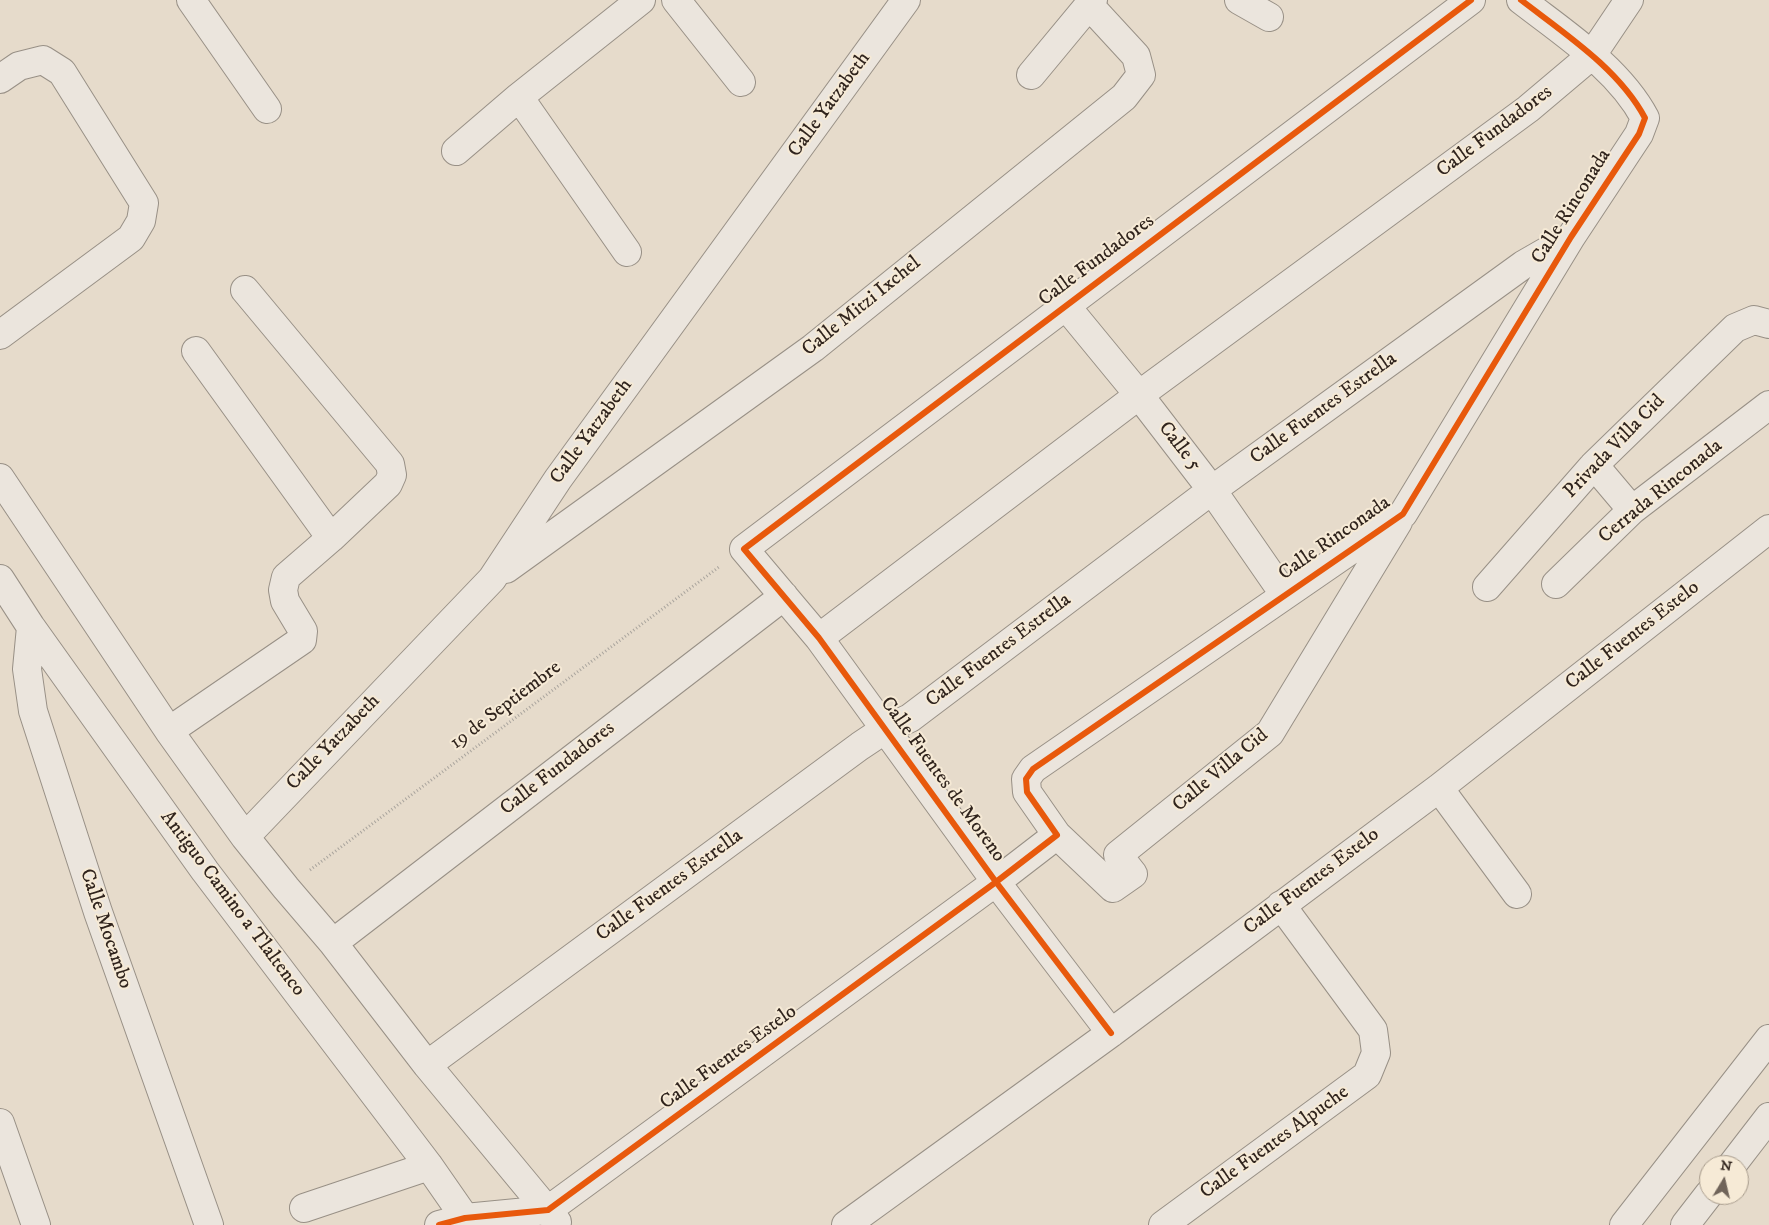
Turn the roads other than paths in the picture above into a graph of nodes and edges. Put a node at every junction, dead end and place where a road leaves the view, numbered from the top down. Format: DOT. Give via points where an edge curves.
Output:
graph roads {
  1 [pos="191,0"];
  2 [pos="641,0"];
  3 [pos="676,0"];
  4 [pos="906,0"];
  5 [pos="1239,0"];
  6 [pos="1471,0"];
  7 [pos="1521,0"];
  8 [pos="1629,0"];
  9 [pos="1091,2"];
  10 [pos="1269,17"];
  11 [pos="1592,55"];
  12 [pos="1031,75"];
  13 [pos="0,79"];
  14 [pos="741,82"];
  15 [pos="519,97"];
  16 [pos="267,108"];
  17 [pos="456,151"];
  18 [pos="1571,238"];
  19 [pos="627,252"];
  20 [pos="245,290"];
  21 [pos="1066,305"];
  22 [pos="1761,322"];
  23 [pos="0,335"];
  24 [pos="196,351"];
  25 [pos="1139,395"];
  26 [pos="1769,405"];
  27 [pos="1594,465"];
  28 [pos="0,478"];
  29 [pos="1212,490"];
  30 [pos="1632,510"];
  31 [pos="1403,514"];
  32 [pos="1769,529"];
  33 [pos="331,538"];
  34 [pos="744,549"];
  35 [pos="0,579"];
  36 [pos="492,579"];
  37 [pos="1556,584"];
  38 [pos="1487,587"];
  39 [pos="1284,594"];
  40 [pos="784,596"];
  41 [pos="30,627"];
  42 [pos="818,638"];
  43 [pos="884,730"];
  44 [pos="168,731"];
  45 [pos="1439,788"];
  46 [pos="1058,835"];
  47 [pos="245,837"];
  48 [pos="996,882"];
  49 [pos="1516,894"];
  50 [pos="1281,904"];
  51 [pos="333,943"];
  52 [pos="1111,1033"];
  53 [pos="1769,1039"];
  54 [pos="428,1065"];
  55 [pos="1769,1117"];
  56 [pos="0,1123"];
  57 [pos="1740,1155"];
  58 [pos="429,1166"];
  59 [pos="1700,1205"];
  60 [pos="304,1208"];
  61 [pos="554,1217"];
  62 [pos="458,1223"];
  63 [pos="36,1225"];
  64 [pos="209,1225"];
  65 [pos="846,1225"];
  66 [pos="1163,1225"];
  67 [pos="1624,1225"];
  68 [pos="1685,1225"];
  1 -- 16 [label="street"];
  2 -- 15 [label="street"];
  3 -- 14 [label="street"];
  4 -- 36 [label="street, Calle Yatzabeth" via="558,479"];
  5 -- 10 [label="street"];
  6 -- 21 [label="street, Calle Fundadores"];
  7 -- 11 [label="street"];
  8 -- 11 [label="street, Calle Fundadores"];
  9 -- 12 [label="street"];
  9 -- 36 [label="street, Calle Mitzi Ixchel" via="1136,56 1141,75 1124,97 813,348"];
  11 -- 18 [label="street, Calle Rinconada" via="1636,100 1645,118"];
  11 -- 25 [label="street, Calle Fundadores" via="1528,110"];
  13 -- 23 [label="street" via="19,66 43,60 62,72 144,204 141,221 131,238"];
  15 -- 17 [label="street"];
  15 -- 19 [label="street"];
  18 -- 29 [label="street, Calle Fuentes Estrella" via="1522,265"];
  18 -- 31 [label="street, Calle Rinconada"];
  20 -- 33 [label="street" via="390,464 392,475 388,484"];
  21 -- 25 [label="street, Calle 5"];
  21 -- 34 [label="street, Calle Fundadores"];
  22 -- 27 [label="street, Privada Villa Cid" via="1735,328"];
  24 -- 33 [label="street"];
  25 -- 29 [label="street, Calle 5"];
  25 -- 42 [label="street, Calle Fundadores"];
  26 -- 30 [label="street, Cerrada Rinconada"];
  27 -- 30 [label="street"];
  27 -- 38 [label="street, Privada Villa Cid"];
  28 -- 44 [label="street"];
  29 -- 39 [label="street, Calle 5"];
  29 -- 43 [label="street, Calle Fuentes Estrella" via="910,718"];
  30 -- 37 [label="street, Cerrada Rinconada"];
  31 -- 39 [label="street, Calle Rinconada"];
  31 -- 46 [label="street, Calle Villa Cid" via="1270,733 1118,855 1133,874 1113,888"];
  32 -- 45 [label="street, Calle Fuentes Estelo"];
  33 -- 44 [label="street" via="286,577 285,601 303,631 302,640"];
  34 -- 40 [label="street, Calle Fuentes de Moreno"];
  35 -- 41 [label="street, Antiguo Camino a Tlaltenco"];
  36 -- 47 [label="street, Calle Yatzabeth"];
  39 -- 46 [label="street, Calle Rinconada" via="1033,769 1026,778 1027,792"];
  40 -- 42 [label="street, Calle Fuentes de Moreno"];
  40 -- 51 [label="street, Calle Fundadores"];
  41 -- 58 [label="street, Antiguo Camino a Tlaltenco" via="205,871"];
  41 -- 64 [label="street, Calle Mocambo" via="28,670 33,711 98,912"];
  42 -- 43 [label="street, Calle Fuentes de Moreno"];
  43 -- 48 [label="street, Calle Fuentes de Moreno"];
  43 -- 54 [label="street, Calle Fuentes Estrella"];
  44 -- 47 [label="street"];
  45 -- 49 [label="street"];
  45 -- 50 [label="street, Calle Fuentes Estelo"];
  46 -- 48 [label="street"];
  47 -- 51 [label="street"];
  48 -- 52 [label="street, Calle Fuentes de Moreno"];
  48 -- 61 [label="street, Calle Fuentes Estelo"];
  50 -- 52 [label="street, Calle Fuentes Estelo"];
  50 -- 66 [label="street, Calle Fuentes Alpuche" via="1372,1030 1376,1053 1367,1075"];
  51 -- 54 [label="street"];
  52 -- 65 [label="street, Calle Fuentes Estelo"];
  53 -- 67 [label="street"];
  54 -- 61 [label="street"];
  55 -- 57 [label="street"];
  56 -- 63 [label="street"];
  58 -- 60 [label="street"];
  58 -- 62 [label="street, Antiguo Camino a Tlaltenco"];
  59 -- 68 [label="street"];
  61 -- 62 [label="street"];
}
